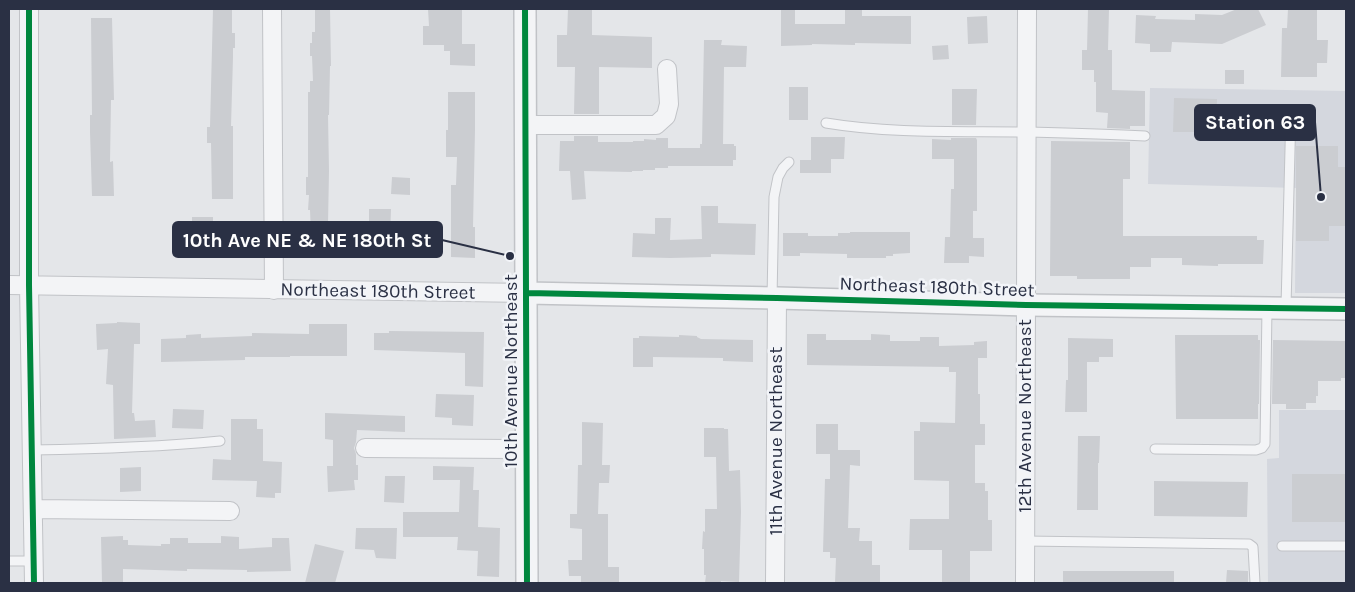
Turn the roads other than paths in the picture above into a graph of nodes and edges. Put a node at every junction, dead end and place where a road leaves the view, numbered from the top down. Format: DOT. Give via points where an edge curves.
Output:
graph roads {
  1 [pos="29,9"];
  2 [pos="272,9"];
  3 [pos="525,9"];
  4 [pos="1027,9"];
  5 [pos="667,69"];
  6 [pos="1291,110"];
  7 [pos="826,123"];
  8 [pos="526,125"];
  9 [pos="1026,132"];
  10 [pos="1144,136"];
  11 [pos="789,162"];
  12 [pos="9,285"];
  13 [pos="29,285"];
  14 [pos="274,290"];
  15 [pos="527,292"];
  16 [pos="774,298"];
  17 [pos="1026,305"];
  18 [pos="1277,308"];
  19 [pos="1346,309"];
  20 [pos="220,441"];
  21 [pos="365,448"];
  22 [pos="526,449"];
  23 [pos="1156,449"];
  24 [pos="32,450"];
  25 [pos="33,510"];
  26 [pos="230,511"];
  27 [pos="1025,541"];
  28 [pos="1282,546"];
  29 [pos="1346,546"];
  30 [pos="9,561"];
  31 [pos="34,561"];
  32 [pos="34,583"];
  33 [pos="527,583"];
  34 [pos="775,583"];
  35 [pos="1025,583"];
  36 [pos="1255,583"];
  1 -- 13 [label="street"];
  2 -- 14 [label="street"];
  3 -- 8 [label="street, 10th Avenue Northeast"];
  4 -- 9 [label="street, 12th Avenue Northeast"];
  5 -- 8 [label="street" via="669,104 666,116 656,125"];
  6 -- 18 [label="lane"];
  7 -- 9 [label="lane" via="904,130"];
  8 -- 15 [label="street, 10th Avenue Northeast"];
  9 -- 10 [label="lane"];
  9 -- 17 [label="street, 12th Avenue Northeast"];
  11 -- 16 [label="lane" via="778,177 774,197"];
  12 -- 13 [label="street, Northeast 180th Street"];
  13 -- 14 [label="street, Northeast 180th Street"];
  13 -- 24 [label="street"];
  14 -- 15 [label="street, Northeast 180th Street"];
  15 -- 16 [label="street, Northeast 180th Street"];
  15 -- 22 [label="street, 10th Avenue Northeast"];
  16 -- 17 [label="street, Northeast 180th Street"];
  16 -- 34 [label="street, 11th Avenue Northeast"];
  17 -- 18 [label="street, Northeast 180th Street"];
  17 -- 27 [label="street, 12th Avenue Northeast"];
  18 -- 19 [label="street, Northeast 180th Street"];
  18 -- 23 [label="lane" via="1265,444 1262,448"];
  20 -- 24 [label="lane"];
  21 -- 22 [label="street"];
  22 -- 33 [label="street, 10th Avenue Northeast"];
  24 -- 25 [label="street"];
  25 -- 26 [label="street"];
  25 -- 31 [label="street"];
  27 -- 35 [label="street, 12th Avenue Northeast"];
  27 -- 36 [label="lane" via="1249,544 1253,547"];
  28 -- 29 [label="lane"];
  30 -- 31 [label="lane"];
  31 -- 32 [label="street"];
}
